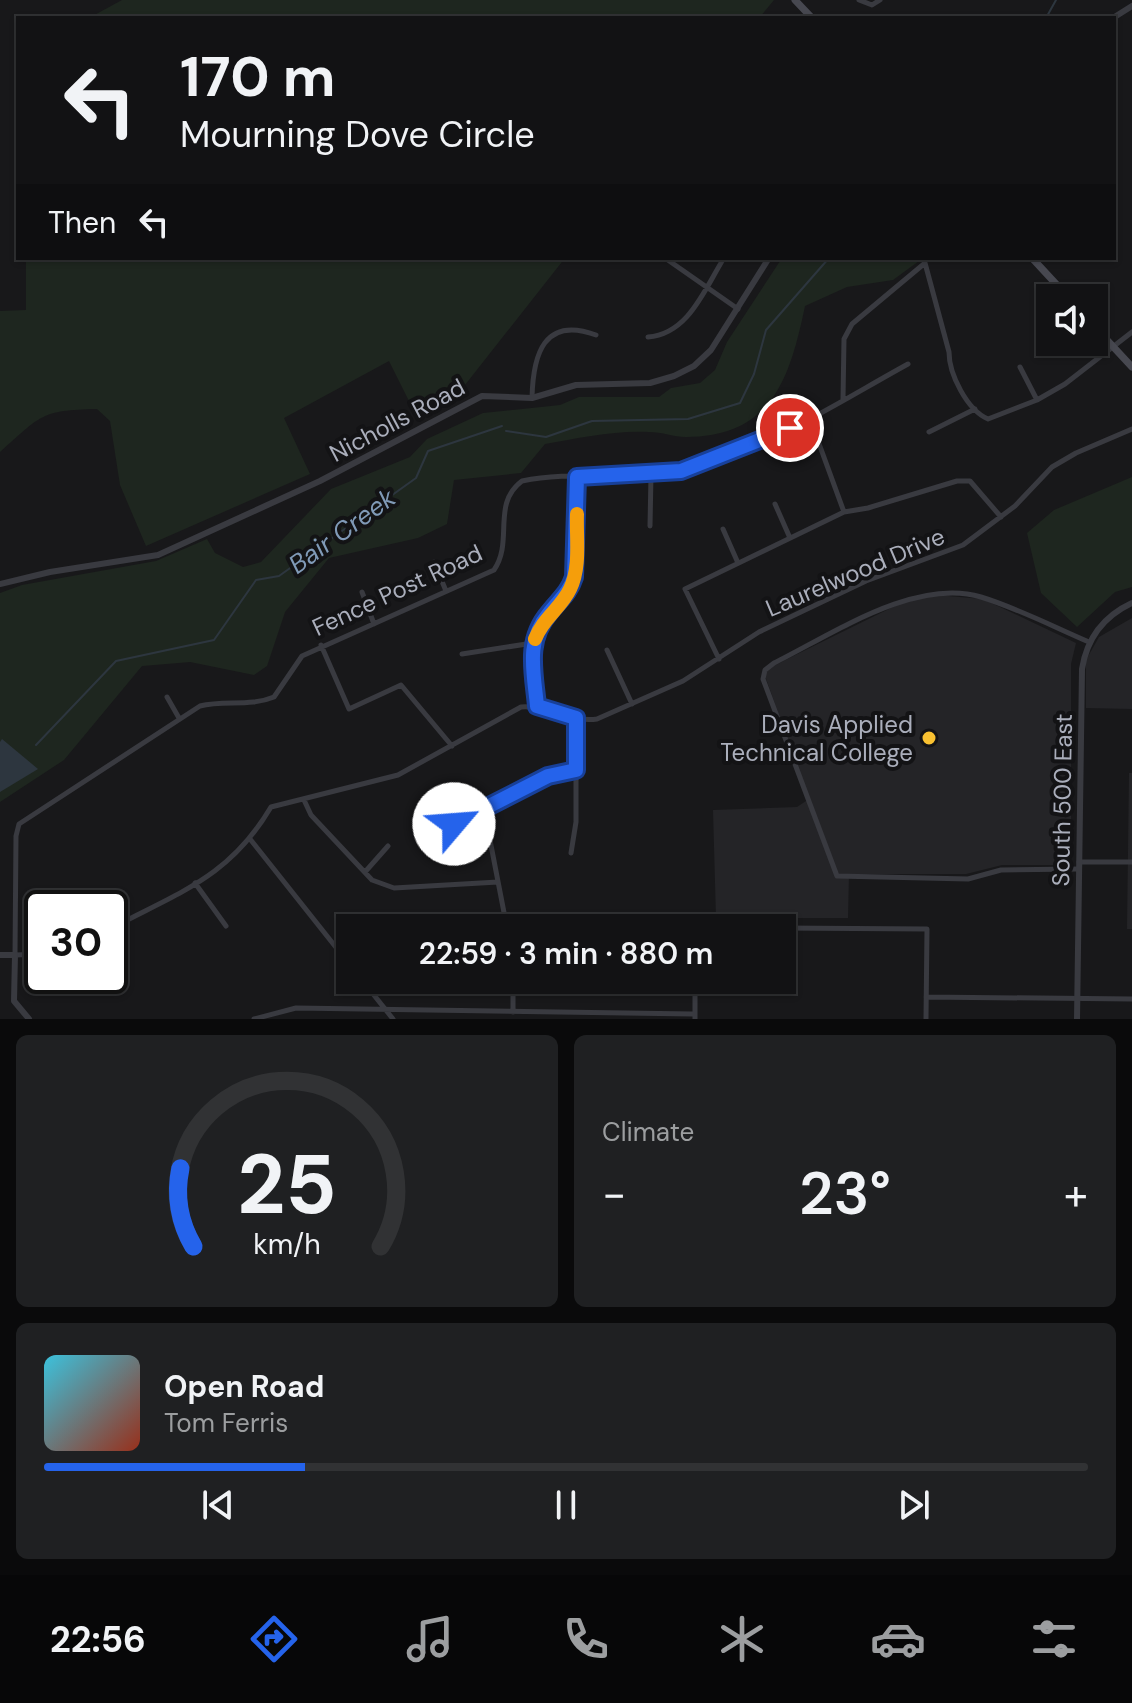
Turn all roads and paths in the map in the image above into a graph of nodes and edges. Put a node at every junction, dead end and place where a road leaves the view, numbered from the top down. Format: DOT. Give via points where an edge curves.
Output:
graph roads {
  1 [pos="795,0"];
  2 [pos="859,0"];
  3 [pos="880,0"];
  4 [pos="810,16"];
  5 [pos="668,260"];
  6 [pos="723,260"];
  7 [pos="768,260"];
  8 [pos="1034,260"];
  9 [pos="1056,284"];
  10 [pos="705,289"];
  11 [pos="738,309"];
  12 [pos="1132,332"];
  13 [pos="596,335"];
  14 [pos="648,337"];
  15 [pos="1108,340"];
  16 [pos="1114,346"];
  17 [pos="908,364"];
  18 [pos="1020,367"];
  19 [pos="1132,367"];
  20 [pos="532,398"];
  21 [pos="843,399"];
  22 [pos="1037,400"];
  23 [pos="975,409"];
  24 [pos="810,419"];
  25 [pos="1132,429"];
  26 [pos="929,432"];
  27 [pos="651,474"];
  28 [pos="577,477"];
  29 [pos="775,504"];
  30 [pos="844,512"];
  31 [pos="1001,517"];
  32 [pos="650,526"];
  33 [pos="723,529"];
  34 [pos="790,538"];
  35 [pos="434,562"];
  36 [pos="738,563"];
  37 [pos="0,584"];
  38 [pos="446,591"];
  39 [pos="362,592"];
  40 [pos="1132,603"];
  41 [pos="374,624"];
  42 [pos="1089,642"];
  43 [pos="533,643"];
  44 [pos="321,645"];
  45 [pos="607,650"];
  46 [pos="462,654"];
  47 [pos="719,659"];
  48 [pos="167,697"];
  49 [pos="632,704"];
  50 [pos="537,706"];
  51 [pos="179,718"];
  52 [pos="576,718"];
  53 [pos="452,746"];
  54 [pos="576,770"];
  55 [pos="304,800"];
  56 [pos="484,809"];
  57 [pos="454,824"];
  58 [pos="250,839"];
  59 [pos="388,846"];
  60 [pos="571,853"];
  61 [pos="1132,862"];
  62 [pos="1079,866"];
  63 [pos="365,872"];
  64 [pos="498,882"];
  65 [pos="195,883"];
  66 [pos="504,914"];
  67 [pos="128,919"];
  68 [pos="226,926"];
  69 [pos="796,928"];
  70 [pos="336,947"];
  71 [pos="0,955"];
  72 [pos="15,955"];
  73 [pos="24,955"];
  74 [pos="372,994"];
  75 [pos="513,994"];
  76 [pos="695,994"];
  77 [pos="926,997"];
  78 [pos="1077,998"];
  79 [pos="1132,999"];
  80 [pos="323,1008"];
  81 [pos="385,1011"];
  82 [pos="513,1012"];
  83 [pos="326,1017"];
  84 [pos="694,1017"];
  85 [pos="29,1019"];
  86 [pos="254,1019"];
  87 [pos="393,1019"];
  88 [pos="926,1019"];
  89 [pos="1077,1019"];
  1 -- 4 [label="main road"];
  2 -- 3 [label="street" via="872,5"];
  5 -- 10 [label="street"];
  6 -- 10 [label="street"];
  7 -- 11 [label="street, Nicholls Road"];
  8 -- 9 [label="main road"];
  10 -- 11 [label="street"];
  10 -- 14 [label="street" via="682,324"];
  11 -- 20 [label="street, Nicholls Road" via="706,356 674,376 650,383 576,385"];
  12 -- 16 [label="street"];
  13 -- 20 [label="street" via="573,329 550,338 533,366"];
  15 -- 16 [label="main road"];
  16 -- 19 [label="main road"];
  16 -- 22 [label="street"];
  17 -- 21 [label="street"];
  18 -- 22 [label="street"];
  20 -- 37 [label="street, Nicholls Road" via="477,397 320,481 158,555"];
  21 -- 23 [label="street" via="844,339 852,324 925,263 949,367"];
  21 -- 24 [label="street"];
  22 -- 23 [label="street" via="988,419"];
  23 -- 26 [label="street"];
  24 -- 27 [label="street" via="692,468"];
  24 -- 30 [label="street"];
  25 -- 31 [label="street, Laurelwood Drive" via="1052,467"];
  27 -- 28 [label="street"];
  27 -- 32 [label="street"];
  28 -- 38 [label="street, Fence Post Road" via="522,481 510,490 504,549 494,570"];
  28 -- 43 [label="street" via="574,577"];
  29 -- 34 [label="street"];
  30 -- 31 [label="street" via="964,479"];
  30 -- 34 [label="street"];
  31 -- 47 [label="street, Laurelwood Drive" via="963,545 866,581 759,632"];
  33 -- 36 [label="street"];
  34 -- 36 [label="street"];
  35 -- 38 [label="street"];
  36 -- 47 [label="street" via="685,589"];
  38 -- 41 [label="street, Fence Post Road"];
  39 -- 41 [label="street"];
  40 -- 42 [label="street" via="1106,618"];
  41 -- 44 [label="street, Fence Post Road"];
  42 -- 62 [label="street, South 500 East" via="1082,669"];
  42 -- 62 [label="street" via="980,597 929,594 892,606 774,663 763,679 837,876 968,879 1001,870"];
  43 -- 46 [label="street"];
  43 -- 50 [label="street"];
  44 -- 51 [label="street, Fence Post Road" via="302,656 274,697 249,704 220,701"];
  44 -- 53 [label="street" via="349,709 401,685"];
  45 -- 49 [label="street"];
  47 -- 49 [label="street, Laurelwood Drive"];
  48 -- 51 [label="street"];
  49 -- 52 [label="street, Laurelwood Drive" via="597,719"];
  50 -- 52 [label="street"];
  50 -- 53 [label="street" via="508,713"];
  51 -- 72 [label="street, Fence Post Road" via="19,824"];
  52 -- 54 [label="street"];
  53 -- 55 [label="street" via="398,775"];
  54 -- 56 [label="street" via="548,776"];
  54 -- 60 [label="street"];
  55 -- 58 [label="street" via="271,807"];
  55 -- 63 [label="street" via="311,815"];
  56 -- 57 [label="street"];
  56 -- 64 [label="street"];
  58 -- 65 [label="street" via="226,865"];
  58 -- 70 [label="street"];
  59 -- 63 [label="street"];
  61 -- 62 [label="street"];
  62 -- 78 [label="street, South 500 East"];
  63 -- 64 [label="street" via="394,888"];
  64 -- 66 [label="street"];
  65 -- 67 [label="street"];
  65 -- 68 [label="street"];
  69 -- 77 [label="street" via="927,929"];
  71 -- 72 [label="street"];
  72 -- 73 [label="street"];
  72 -- 85 [label="street" via="14,1001"];
  74 -- 81 [label="street"];
  75 -- 82 [label="street"];
  76 -- 84 [label="street"];
  77 -- 78 [label="street"];
  77 -- 88 [label="street"];
  78 -- 79 [label="street"];
  78 -- 89 [label="street, South 500 East"];
  80 -- 81 [label="street"];
  80 -- 83 [label="street"];
  80 -- 86 [label="street" via="296,1008"];
  81 -- 82 [label="street"];
  81 -- 87 [label="street"];
  82 -- 84 [label="street"];
}
